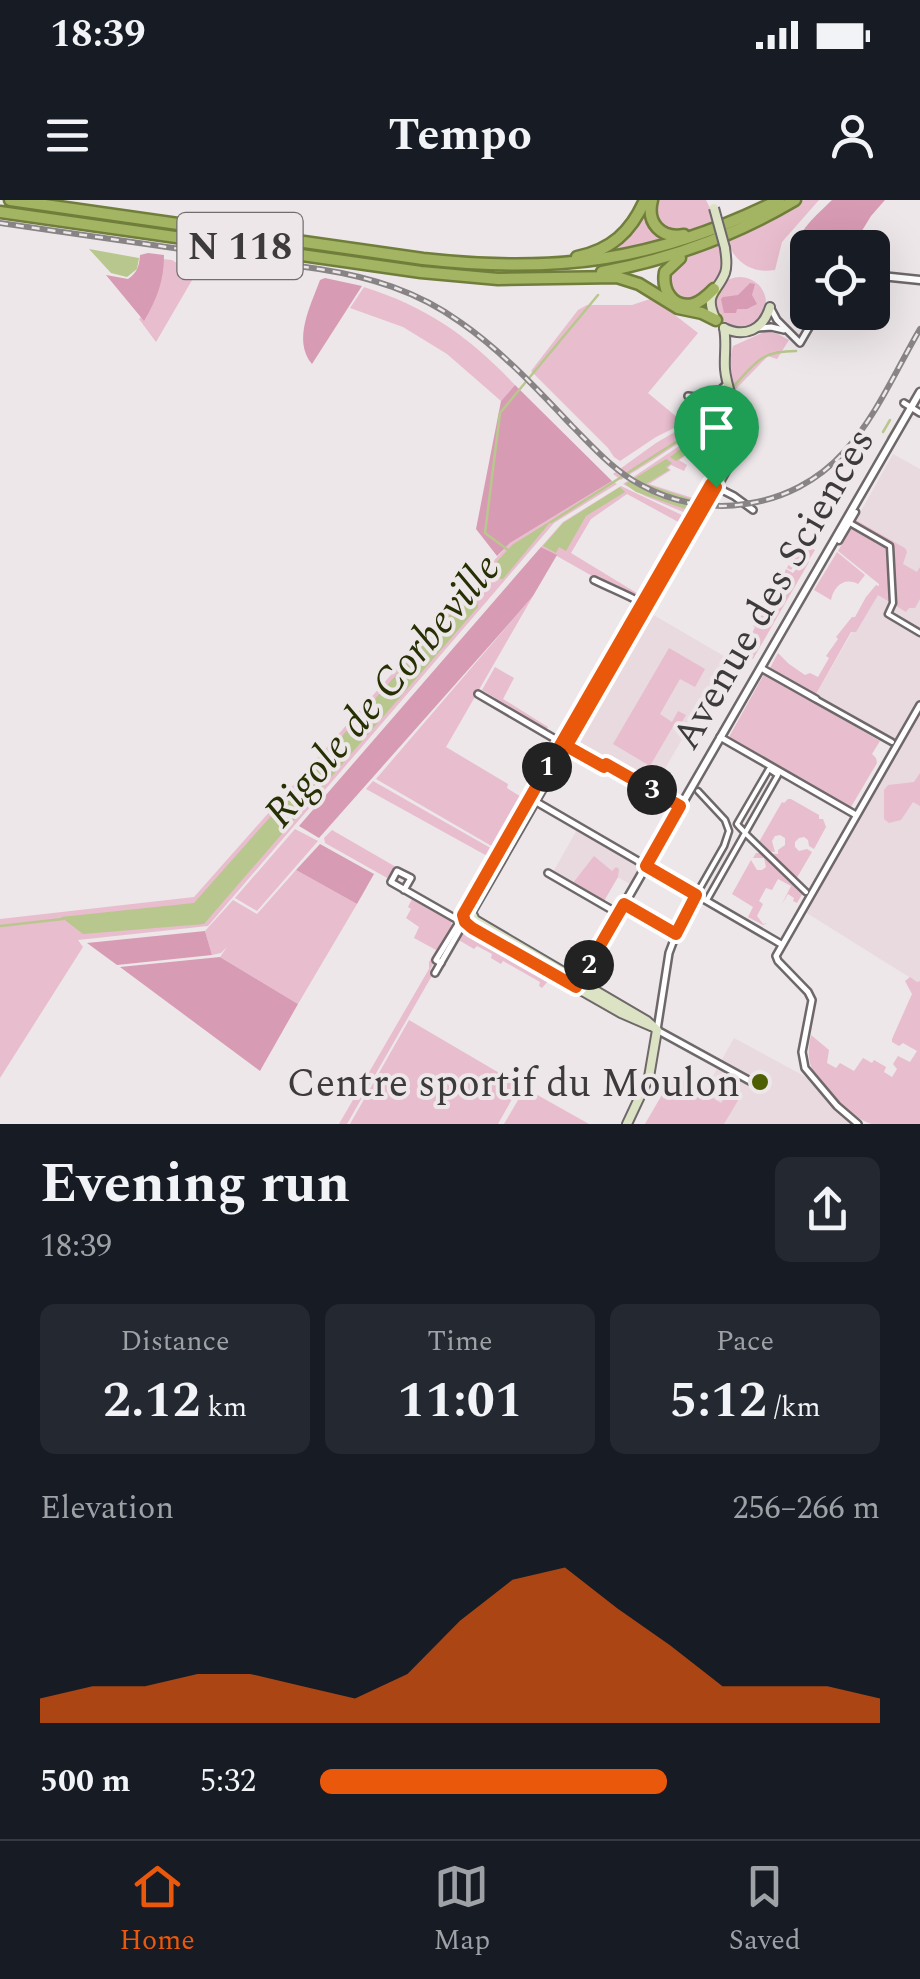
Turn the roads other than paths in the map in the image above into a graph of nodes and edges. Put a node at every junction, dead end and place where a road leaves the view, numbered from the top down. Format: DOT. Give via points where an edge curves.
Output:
graph roads {
  1 [pos="10,200"];
  2 [pos="54,200"];
  3 [pos="648,200"];
  4 [pos="778,200"];
  5 [pos="795,200"];
  6 [pos="33,204"];
  7 [pos="106,204"];
  8 [pos="712,204"];
  9 [pos="0,212"];
  10 [pos="131,217"];
  11 [pos="764,218"];
  12 [pos="710,232"];
  13 [pos="527,266"];
  14 [pos="562,277"];
  15 [pos="890,278"];
  16 [pos="920,280"];
  17 [pos="714,289"];
  18 [pos="770,307"];
  19 [pos="720,324"];
  20 [pos="758,328"];
  21 [pos="808,330"];
  22 [pos="787,332"];
  23 [pos="743,333"];
  24 [pos="727,354"];
  25 [pos="728,383"];
  26 [pos="920,392"];
  27 [pos="688,396"];
  28 [pos="907,405"];
  29 [pos="920,412"];
  30 [pos="713,485"];
  31 [pos="753,510"];
  32 [pos="856,512"];
  33 [pos="850,521"];
  34 [pos="839,541"];
  35 [pos="594,580"];
  36 [pos="642,604"];
  37 [pos="920,633"];
  38 [pos="760,668"];
  39 [pos="478,694"];
  40 [pos="816,700"];
  41 [pos="920,705"];
  42 [pos="720,737"];
  43 [pos="892,742"];
  44 [pos="564,744"];
  45 [pos="698,791"];
  46 [pos="532,800"];
  47 [pos="680,806"];
  48 [pos="856,815"];
  49 [pos="742,829"];
  50 [pos="646,866"];
  51 [pos="548,873"];
  52 [pos="404,890"];
  53 [pos="806,892"];
  54 [pos="696,895"];
  55 [pos="706,901"];
  56 [pos="624,904"];
  57 [pos="619,914"];
  58 [pos="464,920"];
  59 [pos="676,934"];
  60 [pos="782,944"];
  61 [pos="435,973"];
  62 [pos="578,984"];
  63 [pos="655,1028"];
  64 [pos="750,1080"];
  65 [pos="627,1124"];
  66 [pos="858,1124"];
  1 -- 6 [label="highway, N 118"];
  2 -- 6 [label="highway"];
  3 -- 12 [label="highway" via="651,219 666,234"];
  3 -- 13 [label="highway" via="629,230 605,249"];
  4 -- 12 [label="highway, N 118"];
  5 -- 11 [label="highway, N 118"];
  6 -- 10 [label="highway, N 118"];
  7 -- 10 [label="highway"];
  8 -- 17 [label="main road, bridge" via="727,266"];
  9 -- 14 [label="highway, N 118" via="421,272"];
  10 -- 13 [label="highway, N 118" via="423,260"];
  11 -- 14 [label="highway, N 118" via="662,259"];
  11 -- 17 [label="highway" via="681,257 665,272 666,292 677,302 696,303"];
  12 -- 13 [label="highway, N 118" via="608,258"];
  14 -- 19 [label="highway" via="629,279"];
  15 -- 16 [label="street"];
  17 -- 19 [label="main road" via="710,302"];
  18 -- 20 [label="main road"];
  18 -- 22 [label="street"];
  19 -- 23 [label="main road"];
  19 -- 24 [label="main road"];
  20 -- 22 [label="street"];
  20 -- 23 [label="main road"];
  21 -- 22 [label="street" via="800,343"];
  23 -- 24 [label="main road"];
  24 -- 25 [label="main road"];
  25 -- 27 [label="street" via="710,399"];
  25 -- 30 [label="main road" via="740,442"];
  26 -- 28 [label="street, Avenue des Sciences"];
  28 -- 29 [label="street"];
  28 -- 38 [label="street, Avenue des Sciences"];
  30 -- 31 [label="street"];
  30 -- 36 [label="main road"];
  30 -- 44 [label="main road"];
  32 -- 33 [label="street"];
  33 -- 34 [label="street"];
  33 -- 37 [label="street" via="890,546 888,614"];
  35 -- 36 [label="street"];
  36 -- 44 [label="main road"];
  38 -- 40 [label="street"];
  38 -- 42 [label="street, Avenue des Sciences"];
  39 -- 44 [label="street"];
  40 -- 43 [label="street"];
  41 -- 48 [label="street"];
  42 -- 47 [label="street, Avenue des Sciences"];
  42 -- 48 [label="street"];
  44 -- 46 [label="main road"];
  44 -- 47 [label="street"];
  45 -- 54 [label="street" via="729,831"];
  46 -- 50 [label="street"];
  46 -- 58 [label="main road"];
  46 -- 62 [label="main road" via="472,916"];
  47 -- 50 [label="street, Avenue des Sciences"];
  48 -- 60 [label="street"];
  49 -- 49 [label="street" via="738,820 769,769 778,775"];
  49 -- 53 [label="street"];
  49 -- 55 [label="street"];
  50 -- 54 [label="street"];
  50 -- 56 [label="street, Avenue des Sciences"];
  51 -- 57 [label="street"];
  52 -- 58 [label="street"];
  54 -- 55 [label="street"];
  54 -- 59 [label="street"];
  55 -- 60 [label="street"];
  56 -- 57 [label="street, Avenue des Sciences"];
  56 -- 59 [label="street"];
  57 -- 62 [label="street, Avenue des Sciences"];
  58 -- 61 [label="street" via="436,960 441,963"];
  58 -- 62 [label="main road"];
  59 -- 63 [label="street"];
  60 -- 66 [label="street" via="776,959 812,1000 805,1068"];
  62 -- 63 [label="main road"];
  63 -- 64 [label="street"];
  63 -- 65 [label="main road" via="650,1077"];
}
